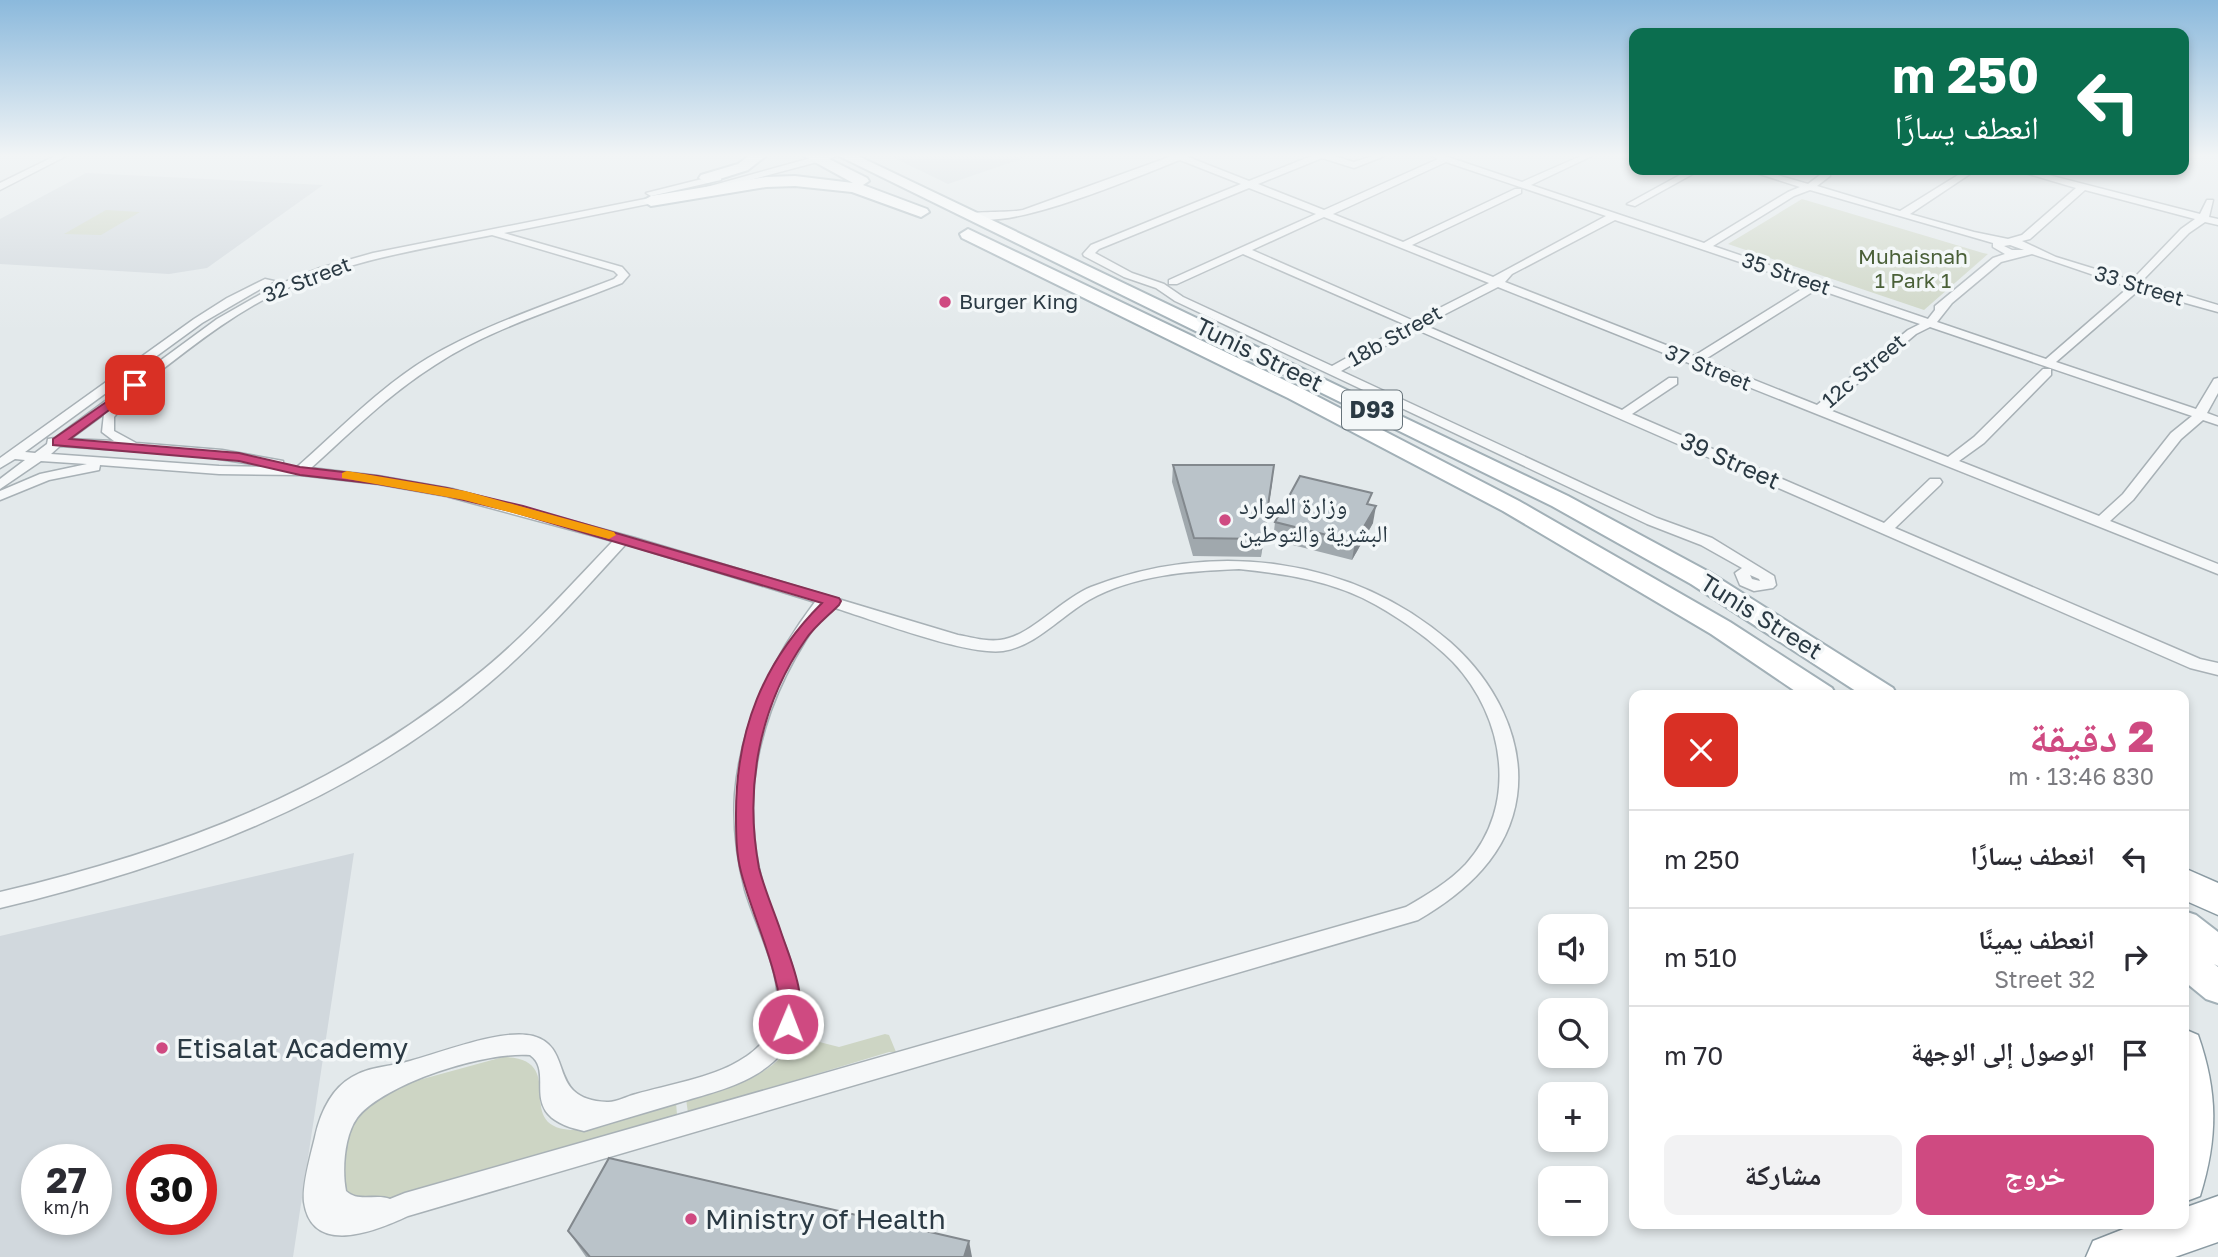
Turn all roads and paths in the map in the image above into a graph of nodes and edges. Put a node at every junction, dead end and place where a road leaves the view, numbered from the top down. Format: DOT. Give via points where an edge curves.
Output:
graph roads {
  1 [pos="1025,213"];
  2 [pos="564,214"];
  3 [pos="582,214"];
  4 [pos="924,214"];
  5 [pos="1020,214"];
  6 [pos="1177,214"];
  7 [pos="1319,214"];
  8 [pos="1325,214"];
  9 [pos="1470,214"];
  10 [pos="1606,214"];
  11 [pos="1760,214"];
  12 [pos="1898,214"];
  13 [pos="1909,214"];
  14 [pos="2058,214"];
  15 [pos="2185,214"];
  16 [pos="2201,214"];
  17 [pos="969,215"];
  18 [pos="1322,215"];
  19 [pos="1614,216"];
  20 [pos="1906,216"];
  21 [pos="2198,217"];
  22 [pos="563,218"];
  23 [pos="2218,222"];
  24 [pos="464,238"];
  25 [pos="1020,239"];
  26 [pos="543,246"];
  27 [pos="1402,246"];
  28 [pos="1705,247"];
  29 [pos="2001,248"];
  30 [pos="2024,248"];
  31 [pos="1242,250"];
  32 [pos="1493,282"];
  33 [pos="2134,282"];
  34 [pos="1811,283"];
  35 [pos="1162,287"];
  36 [pos="1128,292"];
  37 [pos="2218,309"];
  38 [pos="1925,322"];
  39 [pos="1415,324"];
  40 [pos="1697,364"];
  41 [pos="2051,368"];
  42 [pos="156,370"];
  43 [pos="1330,372"];
  44 [pos="1673,381"];
  45 [pos="2215,386"];
  46 [pos="1817,411"];
  47 [pos="2194,413"];
  48 [pos="1624,414"];
  49 [pos="2218,421"];
  50 [pos="33,440"];
  51 [pos="58,442"];
  52 [pos="153,448"];
  53 [pos="13,455"];
  54 [pos="38,457"];
  55 [pos="134,463"];
  56 [pos="0,464"];
  57 [pos="1954,465"];
  58 [pos="305,471"];
  59 [pos="1936,481"];
  60 [pos="0,485"];
  61 [pos="0,496"];
  62 [pos="2106,525"];
  63 [pos="1886,529"];
  64 [pos="627,540"];
  65 [pos="2218,569"];
  66 [pos="1749,572"];
  67 [pos="830,600"];
  68 [pos="2218,669"];
  69 [pos="1814,690"];
  70 [pos="1875,690"];
  71 [pos="2189,886"];
  72 [pos="0,900"];
  73 [pos="2218,900"];
  74 [pos="2189,929"];
  75 [pos="2218,951"];
  76 [pos="2189,964"];
  77 [pos="2218,988"];
  78 [pos="2189,1066"];
  79 [pos="2189,1164"];
  80 [pos="2218,1219"];
  81 [pos="2132,1229"];
  82 [pos="2097,1257"];
  83 [pos="2109,1257"];
  1 -- 25 [label="street" via="1014,224"];
  2 -- 50 [label="street, 32 Street" via="371,249 289,273 214,310"];
  3 -- 22 [label="street, 32 Street"];
  4 -- 69 [label="main road, Tunis Street / D93" via="1540,521 1673,598"];
  5 -- 17 [label="street"];
  6 -- 35 [label="street" via="1088,252 1128,275"];
  7 -- 18 [label="street, 37 Street"];
  8 -- 18 [label="street"];
  9 -- 27 [label="street"];
  10 -- 19 [label="street, 35 Street"];
  11 -- 28 [label="street"];
  12 -- 20 [label="street"];
  13 -- 20 [label="street"];
  14 -- 30 [label="street, 12c Street"];
  15 -- 21 [label="street"];
  16 -- 21 [label="street"];
  17 -- 25 [label="main road, Tunis Street / D93"];
  18 -- 27 [label="street, 37 Street"];
  18 -- 31 [label="street"];
  19 -- 28 [label="street, 35 Street"];
  19 -- 32 [label="street, 18b Street"];
  20 -- 29 [label="street"];
  21 -- 23 [label="street"];
  21 -- 33 [label="street"];
  22 -- 24 [label="street, 32 Street"];
  22 -- 26 [label="street" via="532,233"];
  24 -- 26 [label="street" via="502,235"];
  24 -- 42 [label="street, 32 Street" via="348,263 279,288 230,315"];
  25 -- 36 [label="main road, Tunis Street / D93"];
  26 -- 58 [label="street" via="602,265 614,272 612,279 432,361 391,390"];
  27 -- 32 [label="street, 37 Street"];
  28 -- 34 [label="street, 35 Street"];
  29 -- 30 [label="street, 12c Street"];
  29 -- 30 [label="street, 33 Street"];
  29 -- 38 [label="street, 12c Street"];
  30 -- 33 [label="street, 33 Street"];
  31 -- 35 [label="street"];
  31 -- 39 [label="street, 39 Street"];
  32 -- 39 [label="street, 18b Street"];
  32 -- 40 [label="street, 37 Street"];
  33 -- 37 [label="street, 33 Street"];
  33 -- 41 [label="street"];
  34 -- 38 [label="street, 35 Street"];
  34 -- 40 [label="street"];
  35 -- 36 [label="main road"];
  35 -- 43 [label="street"];
  36 -- 70 [label="main road, Tunis Street / D93" via="1628,537 1776,624"];
  38 -- 41 [label="street, 35 Street"];
  38 -- 46 [label="street, 12c Street"];
  39 -- 43 [label="street, 18b Street"];
  39 -- 48 [label="street, 39 Street"];
  40 -- 46 [label="street, 37 Street"];
  41 -- 47 [label="street, 35 Street"];
  41 -- 57 [label="street"];
  42 -- 51 [label="street, 32 Street"];
  42 -- 52 [label="street" via="114,408 106,425 114,438"];
  43 -- 66 [label="street"];
  44 -- 48 [label="street"];
  45 -- 47 [label="street"];
  46 -- 57 [label="street, 37 Street"];
  47 -- 49 [label="street, 35 Street"];
  47 -- 62 [label="street"];
  48 -- 63 [label="street, 39 Street"];
  50 -- 51 [label="street"];
  50 -- 53 [label="street, 32 Street"];
  51 -- 52 [label="street"];
  51 -- 54 [label="street, 32 Street"];
  52 -- 58 [label="street"];
  53 -- 54 [label="street"];
  53 -- 56 [label="street, 32 Street"];
  54 -- 55 [label="street"];
  54 -- 60 [label="street, 32 Street"];
  55 -- 58 [label="street"];
  55 -- 61 [label="street" via="67,471"];
  57 -- 62 [label="street, 37 Street"];
  58 -- 64 [label="street" via="447,492"];
  59 -- 63 [label="street"];
  62 -- 65 [label="street, 37 Street"];
  63 -- 68 [label="street, 39 Street" via="2196,664"];
  64 -- 67 [label="street"];
  64 -- 72 [label="street" via="481,681 357,767 195,844 74,883"];
  67 -- 67 [label="street" via="776,673 756,721 746,766 750,871 785,974 791,1007 780,1041 751,1068 732,1076 584,1120 558,1111 550,1101 546,1055 519,1044 366,1080 346,1093 331,1116 329,1156 316,1201 325,1221 356,1224 405,1205 1411,914 1461,883 1493,842 1508,796 1508,774 1504,740 1481,685 1449,648 1408,615 1336,582 1290,570 1242,565 1151,573 1101,588 1067,606 1030,634 1023,645 1005,652 991,652"];
  71 -- 73 [label="highway"];
  74 -- 75 [label="main road"];
  76 -- 77 [label="main road"];
  78 -- 79 [label="highway" via="2199,1132"];
  80 -- 83 [label="highway"];
  81 -- 82 [label="highway"];
}
